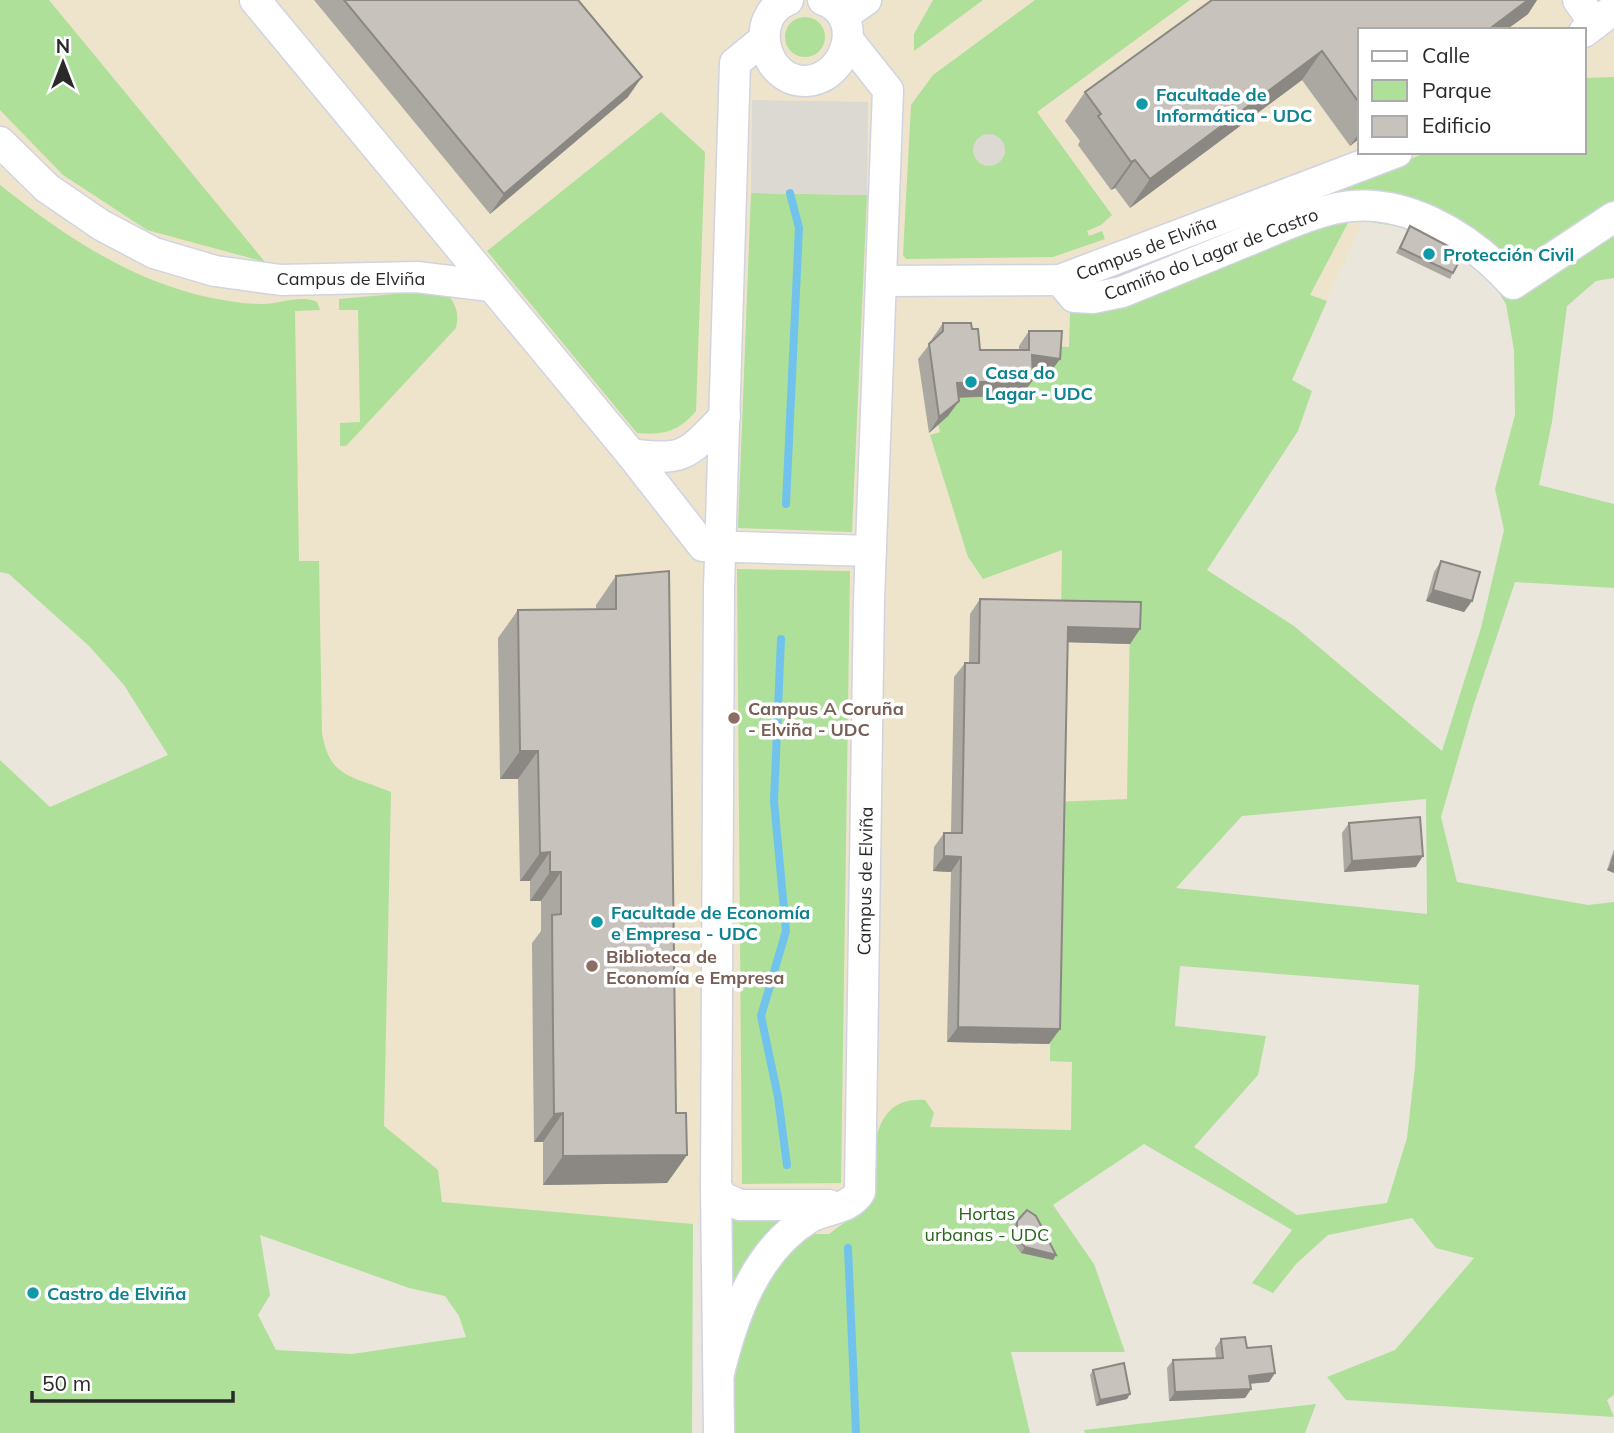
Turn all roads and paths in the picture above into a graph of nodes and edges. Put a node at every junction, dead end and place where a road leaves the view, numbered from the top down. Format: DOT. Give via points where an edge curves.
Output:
graph roads {
  1 [pos="255,0"];
  2 [pos="1578,0"];
  3 [pos="769,14"];
  4 [pos="845,14"];
  5 [pos="1598,22"];
  6 [pos="0,142"];
  7 [pos="1392,154"];
  8 [pos="1614,217"];
  9 [pos="1060,280"];
  10 [pos="883,281"];
  11 [pos="490,286"];
  12 [pos="724,416"];
  13 [pos="631,454"];
  14 [pos="720,549"];
  15 [pos="871,551"];
  16 [pos="716,1186"];
  17 [pos="849,1205"];
  18 [pos="719,1373"];
  19 [pos="719,1433"];
  1 -- 11 [label="street"];
  2 -- 5 [label="street"];
  3 -- 4 [label="street, Campus de Elviña" via="768,58 784,75 805,81 828,75 841,62"];
  3 -- 12 [label="street, Campus de Elviña" via="735,63"];
  4 -- 10 [label="street, Campus de Elviña" via="888,90"];
  6 -- 11 [label="street, Campus de Elviña" via="47,188 101,225 154,253 215,271 281,279 417,277"];
  7 -- 9 [label="street, Campus de Elviña"];
  8 -- 9 [label="street, Camiño do Lagar de Castro" via="1513,284 1489,257 1445,228 1405,213 1363,206 1302,219 1122,292 1074,297"];
  9 -- 10 [label="street, Campus de Elviña"];
  10 -- 15 [label="street, Campus de Elviña"];
  11 -- 13 [label="street"];
  12 -- 13 [label="street" via="688,453 664,458"];
  12 -- 14 [label="street, Campus de Elviña"];
  13 -- 14 [label="street" via="703,547"];
  14 -- 15 [label="street"];
  14 -- 16 [label="street, Campus de Elviña"];
  15 -- 17 [label="street, Campus de Elviña" via="860,1192"];
  16 -- 17 [label="street" via="722,1197 740,1205"];
  16 -- 18 [label="street, Campus de Elviña"];
  17 -- 18 [label="street" via="811,1216 760,1266 736,1314"];
  18 -- 19 [label="street, Campus de Elviña"];
}
